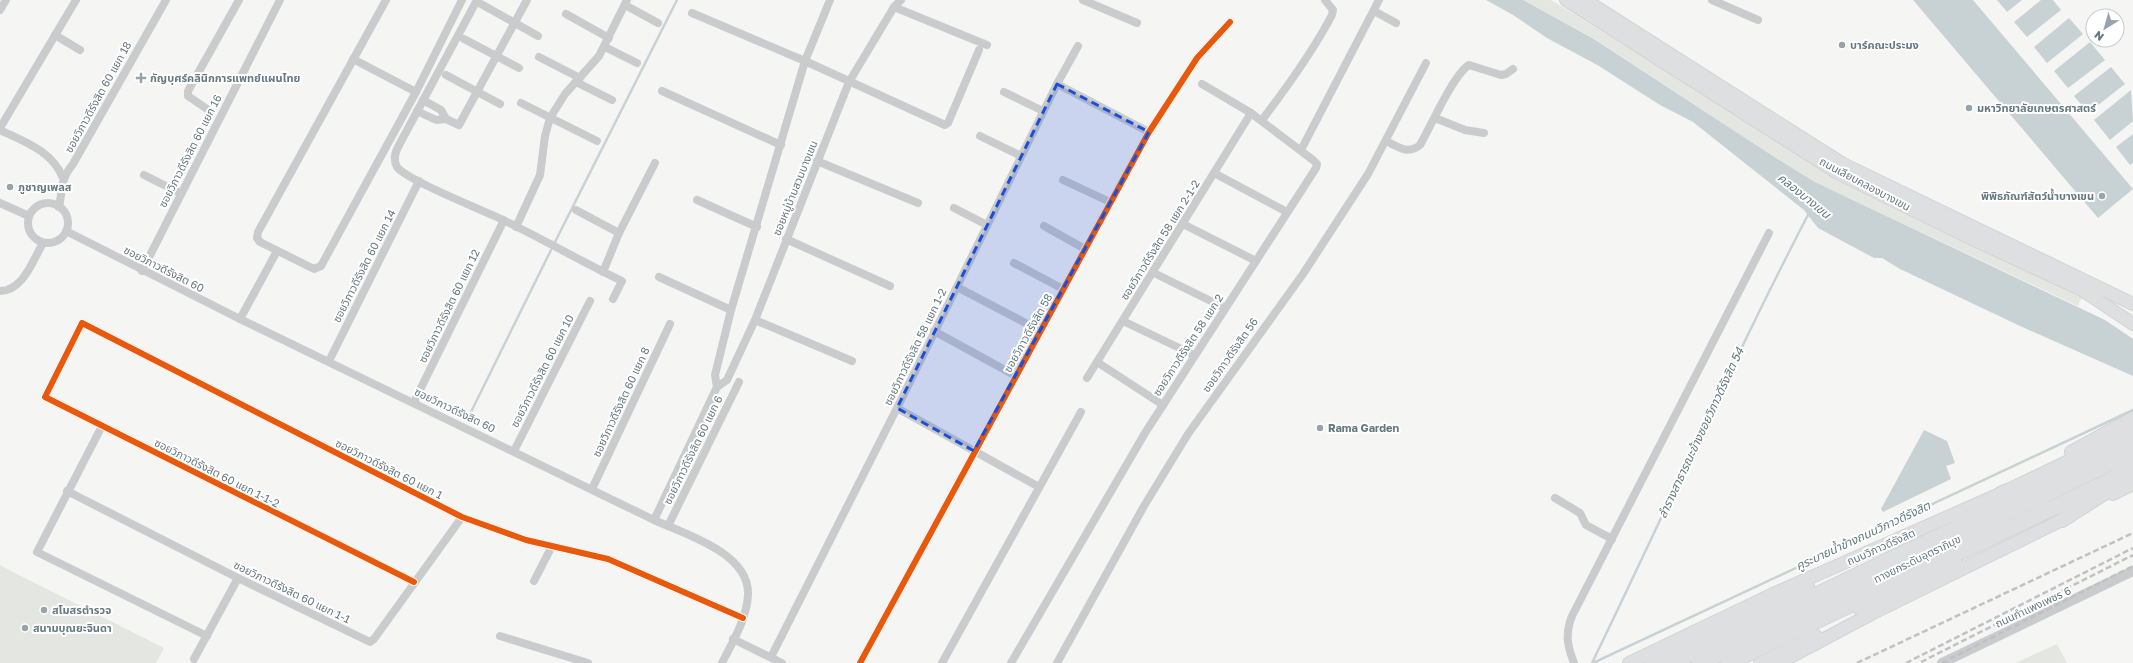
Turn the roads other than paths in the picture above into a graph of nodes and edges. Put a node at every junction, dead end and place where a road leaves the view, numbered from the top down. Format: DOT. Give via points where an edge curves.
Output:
graph roads {
  1 [pos="6,0"];
  2 [pos="76,0"];
  3 [pos="166,0"];
  4 [pos="239,0"];
  5 [pos="280,0"];
  6 [pos="386,0"];
  7 [pos="462,0"];
  8 [pos="527,0"];
  9 [pos="830,0"];
  10 [pos="901,0"];
  11 [pos="1083,0"];
  12 [pos="1325,0"];
  13 [pos="1379,0"];
  14 [pos="1566,0"];
  15 [pos="1585,0"];
  16 [pos="1712,0"];
  17 [pos="479,2"];
  18 [pos="626,2"];
  19 [pos="894,7"];
  20 [pos="0,10"];
  21 [pos="1374,11"];
  22 [pos="692,13"];
  23 [pos="566,14"];
  24 [pos="1758,20"];
  25 [pos="1230,22"];
  26 [pos="515,23"];
  27 [pos="658,23"];
  28 [pos="1137,23"];
  29 [pos="1396,23"];
  30 [pos="55,35"];
  31 [pos="538,36"];
  32 [pos="609,38"];
  33 [pos="464,39"];
  34 [pos="987,45"];
  35 [pos="1078,46"];
  36 [pos="605,47"];
  37 [pos="80,50"];
  38 [pos="979,50"];
  39 [pos="496,56"];
  40 [pos="540,57"];
  41 [pos="353,59"];
  42 [pos="805,61"];
  43 [pos="637,63"];
  44 [pos="1426,63"];
  45 [pos="519,68"];
  46 [pos="1512,69"];
  47 [pos="446,75"];
  48 [pos="578,80"];
  49 [pos="849,82"];
  50 [pos="1057,84"];
  51 [pos="1202,84"];
  52 [pos="662,91"];
  53 [pos="416,92"];
  54 [pos="477,92"];
  55 [pos="1004,92"];
  56 [pos="423,100"];
  57 [pos="612,100"];
  58 [pos="500,104"];
  59 [pos="521,104"];
  60 [pos="207,108"];
  61 [pos="417,111"];
  62 [pos="1043,111"];
  63 [pos="1251,113"];
  64 [pos="550,118"];
  65 [pos="1436,118"];
  66 [pos="446,119"];
  67 [pos="1262,120"];
  68 [pos="0,129"];
  69 [pos="1149,132"];
  70 [pos="1484,133"];
  71 [pos="980,136"];
  72 [pos="597,141"];
  73 [pos="1386,141"];
  74 [pos="781,145"];
  75 [pos="1301,150"];
  76 [pos="1021,156"];
  77 [pos="817,161"];
  78 [pos="655,163"];
  79 [pos="1214,173"];
  80 [pos="144,174"];
  81 [pos="63,178"];
  82 [pos="1063,180"];
  83 [pos="419,181"];
  84 [pos="180,193"];
  85 [pos="697,200"];
  86 [pos="1110,202"];
  87 [pos="0,203"];
  88 [pos="918,203"];
  89 [pos="59,207"];
  90 [pos="954,208"];
  91 [pos="576,210"];
  92 [pos="1288,212"];
  93 [pos="29,216"];
  94 [pos="504,220"];
  95 [pos="1183,224"];
  96 [pos="987,225"];
  97 [pos="1044,226"];
  98 [pos="516,227"];
  99 [pos="757,227"];
  100 [pos="66,231"];
  101 [pos="619,233"];
  102 [pos="1769,233"];
  103 [pos="786,239"];
  104 [pos="43,242"];
  105 [pos="1085,249"];
  106 [pos="277,251"];
  107 [pos="1256,261"];
  108 [pos="1014,263"];
  109 [pos="142,270"];
  110 [pos="603,272"];
  111 [pos="1154,273"];
  112 [pos="658,277"];
  113 [pos="890,286"];
  114 [pos="957,287"];
  115 [pos="1064,289"];
  116 [pos="0,291"];
  117 [pos="613,299"];
  118 [pos="590,301"];
  119 [pos="2133,304"];
  120 [pos="1225,308"];
  121 [pos="730,310"];
  122 [pos="240,319"];
  123 [pos="755,320"];
  124 [pos="1123,321"];
  125 [pos="2131,322"];
  126 [pos="670,324"];
  127 [pos="934,331"];
  128 [pos="1041,331"];
  129 [pos="1194,355"];
  130 [pos="329,361"];
  131 [pos="852,361"];
  132 [pos="1097,362"];
  133 [pos="61,364"];
  134 [pos="1016,376"];
  135 [pos="1087,378"];
  136 [pos="739,382"];
  137 [pos="717,387"];
  138 [pos="414,402"];
  139 [pos="1163,405"];
  140 [pos="897,408"];
  141 [pos="1081,412"];
  142 [pos="2130,424"];
  143 [pos="102,426"];
  144 [pos="2133,443"];
  145 [pos="514,451"];
  146 [pos="974,451"];
  147 [pos="2133,452"];
  148 [pos="2095,461"];
  149 [pos="2131,476"];
  150 [pos="1039,487"];
  151 [pos="592,489"];
  152 [pos="68,491"];
  153 [pos="2002,493"];
  154 [pos="1555,498"];
  155 [pos="462,517"];
  156 [pos="654,520"];
  157 [pos="2062,520"];
  158 [pos="668,526"];
  159 [pos="1612,539"];
  160 [pos="552,546"];
  161 [pos="1850,561"];
  162 [pos="2133,571"];
  163 [pos="238,578"];
  164 [pos="534,581"];
  165 [pos="414,582"];
  166 [pos="1873,613"];
  167 [pos="742,618"];
  168 [pos="207,636"];
  169 [pos="500,636"];
  170 [pos="733,639"];
  171 [pos="771,657"];
  172 [pos="194,659"];
  173 [pos="588,663"];
  174 [pos="722,663"];
  175 [pos="782,663"];
  176 [pos="860,663"];
  177 [pos="942,663"];
  178 [pos="1011,663"];
  179 [pos="1057,663"];
  180 [pos="1574,663"];
  181 [pos="1629,663"];
  182 [pos="1651,663"];
  183 [pos="1673,663"];
  184 [pos="1700,663"];
  185 [pos="1728,663"];
  186 [pos="1740,663"];
  187 [pos="1760,663"];
  188 [pos="1779,663"];
  189 [pos="1942,663"];
  1 -- 20 [label="street"];
  2 -- 30 [label="street"];
  3 -- 81 [label="street, ซอยวิภาวดีรังสิต 60 แยก 18"];
  4 -- 60 [label="street" via="188,91 191,99"];
  5 -- 84 [label="street, ซอยวิภาวดีรังสิต 60 แยก 16"];
  6 -- 41 [label="street"];
  7 -- 53 [label="street"];
  8 -- 26 [label="street"];
  9 -- 42 [label="street, ซอยหมู่บ้านสวนบางเขน"];
  10 -- 19 [label="street, ซอยหมู่บ้านสวนบางเขน"];
  11 -- 28 [label="street"];
  12 -- 67 [label="street" via="1333,10 1316,46"];
  13 -- 21 [label="street"];
  14 -- 125 [label="main road, ถนนเลียบคลองบางเขน" via="1838,173 2082,290"];
  15 -- 119 [label="main road, ถนนเลียบคลองบางเขน" via="1843,164"];
  16 -- 24 [label="street"];
  17 -- 26 [label="street"];
  17 -- 56 [label="street"];
  18 -- 27 [label="street"];
  18 -- 32 [label="street"];
  19 -- 34 [label="street"];
  19 -- 49 [label="street, ซอยหมู่บ้านสวนบางเขน"];
  21 -- 29 [label="street"];
  21 -- 75 [label="street"];
  22 -- 42 [label="street"];
  23 -- 32 [label="street"];
  25 -- 69 [label="street, ซอยวิภาวดีรังสิต 58" via="1197,58"];
  26 -- 31 [label="street"];
  26 -- 39 [label="street"];
  30 -- 37 [label="street"];
  30 -- 68 [label="street"];
  32 -- 36 [label="street"];
  33 -- 39 [label="street"];
  35 -- 50 [label="street, ซอยวิภาวดีรังสิต 58 แยก 1-2"];
  36 -- 43 [label="street"];
  36 -- 48 [label="street"];
  38 -- 49 [label="street" via="945,125"];
  39 -- 45 [label="street"];
  39 -- 54 [label="street"];
  40 -- 48 [label="street"];
  41 -- 53 [label="street"];
  41 -- 106 [label="street" via="258,232 257,238 260,242"];
  42 -- 49 [label="street"];
  42 -- 74 [label="street, ซอยหมู่บ้านสวนบางเขน"];
  44 -- 73 [label="street, ซอยวิภาวดีรังสิต 56"];
  46 -- 65 [label="street" via="1501,75 1469,65 1453,83"];
  47 -- 54 [label="street"];
  48 -- 57 [label="street"];
  48 -- 64 [label="street"];
  49 -- 77 [label="street, ซอยหมู่บ้านสวนบางเขน"];
  50 -- 62 [label="street, ซอยวิภาวดีรังสิต 58 แยก 1-2"];
  50 -- 69 [label="street"];
  51 -- 63 [label="street, ซอยวิภาวดีรังสิต 58 แยก 2"];
  52 -- 74 [label="street"];
  53 -- 106 [label="street" via="321,266 314,269"];
  54 -- 58 [label="street"];
  54 -- 66 [label="street" via="459,125"];
  55 -- 62 [label="street"];
  56 -- 61 [label="street"];
  56 -- 66 [label="street" via="440,110"];
  59 -- 64 [label="street"];
  61 -- 66 [label="street" via="436,120"];
  61 -- 83 [label="street" via="394,156 396,166"];
  62 -- 76 [label="street, ซอยวิภาวดีรังสิต 58 แยก 1-2"];
  63 -- 67 [label="street, ซอยวิภาวดีรังสิต 58 แยก 2"];
  63 -- 79 [label="street, ซอยวิภาวดีรังสิต 58 แยก 2-1-2"];
  64 -- 72 [label="street"];
  64 -- 98 [label="street" via="540,175"];
  65 -- 70 [label="street" via="1465,130"];
  65 -- 73 [label="street" via="1415,150 1403,149"];
  67 -- 75 [label="street, ซอยวิภาวดีรังสิต 58 แยก 2"];
  68 -- 81 [label="street" via="44,152 58,166"];
  69 -- 86 [label="street, ซอยวิภาวดีรังสิต 58"];
  71 -- 76 [label="street"];
  73 -- 179 [label="street, ซอยวิภาวดีรังสิต 56" via="1337,225 1184,440 1144,506"];
  74 -- 99 [label="street, ซอยหมู่บ้านสวนบางเขน"];
  75 -- 92 [label="street, ซอยวิภาวดีรังสิต 58 แยก 2" via="1317,164"];
  76 -- 96 [label="street, ซอยวิภาวดีรังสิต 58 แยก 1-2"];
  77 -- 88 [label="street"];
  77 -- 103 [label="street, ซอยหมู่บ้านสวนบางเขน"];
  78 -- 101 [label="street"];
  79 -- 92 [label="street"];
  79 -- 95 [label="street, ซอยวิภาวดีรังสิต 58 แยก 2-1-2"];
  80 -- 84 [label="street"];
  81 -- 89 [label="street, ซอยวิภาวดีรังสิต 60 แยก 18"];
  82 -- 86 [label="street"];
  83 -- 94 [label="street"];
  83 -- 130 [label="street, ซอยวิภาวดีรังสิต 60 แยก 14"];
  84 -- 109 [label="street, ซอยวิภาวดีรังสิต 60 แยก 16"];
  85 -- 99 [label="street"];
  86 -- 105 [label="street, ซอยวิภาวดีรังสิต 58"];
  87 -- 93 [label="street"];
  89 -- 93 [label="street" via="53,204 42,205 36,207"];
  89 -- 100 [label="street" via="67,217"];
  90 -- 96 [label="street"];
  91 -- 101 [label="street"];
  92 -- 107 [label="street, ซอยวิภาวดีรังสิต 58 แยก 2"];
  93 -- 104 [label="street" via="28,223 32,235"];
  94 -- 98 [label="street"];
  94 -- 138 [label="street, ซอยวิภาวดีรังสิต 60 แยก 12"];
  95 -- 107 [label="street"];
  95 -- 111 [label="street, ซอยวิภาวดีรังสิต 58 แยก 2-1-2"];
  96 -- 114 [label="street, ซอยวิภาวดีรังสิต 58 แยก 1-2"];
  97 -- 105 [label="street"];
  98 -- 110 [label="street"];
  99 -- 121 [label="street, ซอยหมู่บ้านสวนบางเขน"];
  100 -- 104 [label="street" via="59,240"];
  100 -- 109 [label="street, ซอยวิภาวดีรังสิต 60"];
  101 -- 110 [label="street"];
  102 -- 159 [label="street"];
  103 -- 113 [label="street"];
  103 -- 123 [label="street, ซอยหมู่บ้านสวนบางเขน"];
  104 -- 116 [label="street" via="28,271 16,286"];
  105 -- 115 [label="street, ซอยวิภาวดีรังสิต 58"];
  106 -- 122 [label="street"];
  107 -- 120 [label="street, ซอยวิภาวดีรังสิต 58 แยก 2"];
  108 -- 115 [label="street"];
  109 -- 122 [label="street, ซอยวิภาวดีรังสิต 60"];
  110 -- 117 [label="street" via="622,281"];
  111 -- 120 [label="street"];
  111 -- 124 [label="street, ซอยวิภาวดีรังสิต 58 แยก 2-1-2"];
  112 -- 121 [label="street"];
  114 -- 127 [label="street, ซอยวิภาวดีรังสิต 58 แยก 1-2"];
  114 -- 128 [label="street"];
  115 -- 128 [label="street, ซอยวิภาวดีรังสิต 58"];
  118 -- 145 [label="street, ซอยวิภาวดีรังสิต 60 แยก 10"];
  120 -- 129 [label="street, ซอยวิภาวดีรังสิต 58 แยก 2"];
  121 -- 137 [label="street, ซอยหมู่บ้านสวนบางเขน" via="715,375"];
  122 -- 130 [label="street, ซอยวิภาวดีรังสิต 60"];
  123 -- 131 [label="street"];
  123 -- 137 [label="street, ซอยหมู่บ้านสวนบางเขน" via="728,380"];
  124 -- 129 [label="street"];
  124 -- 132 [label="street, ซอยวิภาวดีรังสิต 58 แยก 2-1-2"];
  126 -- 151 [label="street, ซอยวิภาวดีรังสิต 60 แยก 8"];
  127 -- 134 [label="street"];
  127 -- 140 [label="street, ซอยวิภาวดีรังสิต 58 แยก 1-2"];
  128 -- 134 [label="street, ซอยวิภาวดีรังสิต 58"];
  129 -- 139 [label="street, ซอยวิภาวดีรังสิต 58 แยก 2"];
  130 -- 138 [label="street, ซอยวิภาวดีรังสิต 60"];
  132 -- 135 [label="street, ซอยวิภาวดีรังสิต 58 แยก 2-1-2"];
  132 -- 139 [label="street"];
  133 -- 143 [label="street, ซอยวิภาวดีรังสิต 60 แยก 1-1-2" via="45,396"];
  133 -- 155 [label="street, ซอยวิภาวดีรังสิต 60 แยก 1" via="82,323"];
  134 -- 146 [label="street, ซอยวิภาวดีรังสิต 58"];
  136 -- 158 [label="street, ซอยวิภาวดีรังสิต 60 แยก 6"];
  137 -- 156 [label="street, ซอยหมู่บ้านสวนบางเขน"];
  138 -- 145 [label="street, ซอยวิภาวดีรังสิต 60"];
  139 -- 178 [label="street, ซอยวิภาวดีรังสิต 58 แยก 2"];
  140 -- 146 [label="street"];
  140 -- 171 [label="street, ซอยวิภาวดีรังสิต 58 แยก 1-2"];
  141 -- 150 [label="street"];
  142 -- 153 [label="main road, ถนนวิภาวดีรังสิต" via="2078,446 2050,468"];
  143 -- 152 [label="street"];
  143 -- 165 [label="street, ซอยวิภาวดีรังสิต 60 แยก 1-1-2"];
  144 -- 148 [label="highway, ถนนวิภาวดีรังสิต"];
  145 -- 151 [label="street, ซอยวิภาวดีรังสิต 60"];
  146 -- 150 [label="street"];
  146 -- 176 [label="street, ซอยวิภาวดีรังสิต 58"];
  147 -- 184 [label="highway, ทางยกระดับอุตราภิมุข"];
  148 -- 153 [label="highway"];
  148 -- 183 [label="highway, ถนนวิภาวดีรังสิต"];
  149 -- 157 [label="highway"];
  149 -- 185 [label="highway, ทางยกระดับอุตราภิมุข" via="2103,484"];
  149 -- 186 [label="highway" via="1895,592"];
  150 -- 177 [label="street"];
  151 -- 156 [label="street, ซอยวิภาวดีรังสิต 60"];
  152 -- 163 [label="street, ซอยวิภาวดีรังสิต 60 แยก 1-1"];
  152 -- 168 [label="street" via="37,552"];
  153 -- 161 [label="main road, ถนนวิภาวดีรังสิต"];
  154 -- 159 [label="street" via="1580,513 1586,525"];
  155 -- 160 [label="street, ซอยวิภาวดีรังสิต 60 แยก 1" via="526,540"];
  155 -- 165 [label="street, ซอยวิภาวดีรังสิต 60 แยก 1-1"];
  156 -- 158 [label="street, ซอยวิภาวดีรังสิต 60"];
  157 -- 166 [label="main road"];
  158 -- 167 [label="street, ซอยวิภาวดีรังสิต 60" via="720,550 735,562 744,577 748,595"];
  159 -- 180 [label="street" via="1566,630"];
  160 -- 164 [label="street"];
  160 -- 167 [label="street, ซอยวิภาวดีรังสิต 60 แยก 1" via="608,559"];
  161 -- 181 [label="main road, ถนนวิภาวดีรังสิต" via="1771,595"];
  161 -- 182 [label="main road" via="1776,605"];
  162 -- 189 [label="street, ถนนกำแพงเพชร 6"];
  163 -- 165 [label="street, ซอยวิภาวดีรังสิต 60 แยก 1-1" via="370,642"];
  163 -- 168 [label="street"];
  166 -- 187 [label="main road"];
  166 -- 188 [label="main road"];
  167 -- 170 [label="street, ซอยวิภาวดีรังสิต 60"];
  168 -- 172 [label="street"];
  169 -- 173 [label="street"];
  170 -- 171 [label="street"];
  170 -- 174 [label="street, ซอยวิภาวดีรังสิต 60"];
  171 -- 175 [label="street"];
}
